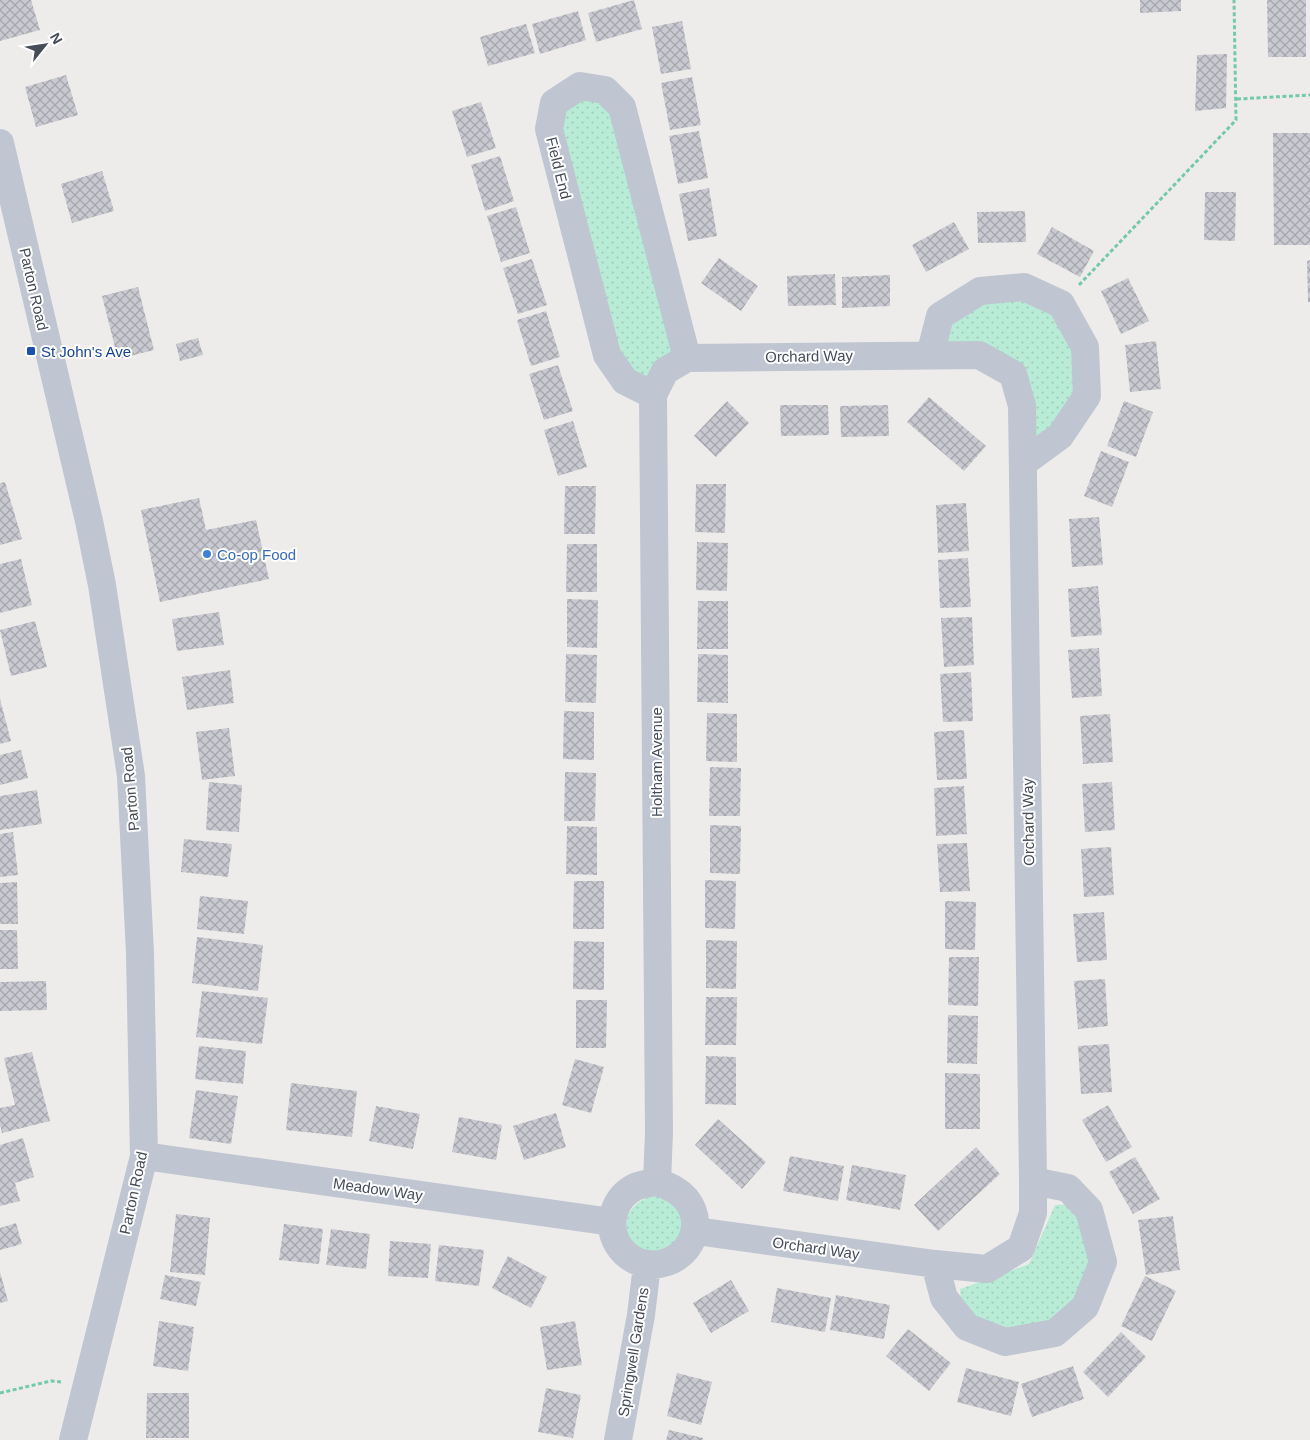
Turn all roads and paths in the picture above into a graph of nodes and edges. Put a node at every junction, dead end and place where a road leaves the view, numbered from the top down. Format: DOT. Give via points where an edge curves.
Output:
graph roads {
  1 [pos="1234,0"];
  2 [pos="1310,95"];
  3 [pos="1237,99"];
  4 [pos="0,143"];
  5 [pos="1061,304"];
  6 [pos="930,355"];
  7 [pos="687,358"];
  8 [pos="653,395"];
  9 [pos="1023,463"];
  10 [pos="144,1156"];
  11 [pos="1032,1181"];
  12 [pos="657,1182"];
  13 [pos="612,1222"];
  14 [pos="696,1231"];
  15 [pos="936,1264"];
  16 [pos="647,1265"];
  17 [pos="86,1384"];
  18 [pos="0,1393"];
  19 [pos="73,1440"];
  20 [pos="618,1440"];
  1 -- 3 [label="path"];
  2 -- 3 [label="path"];
  3 -- 5 [label="path" via="1236,120"];
  4 -- 10 [label="street, Parton Road" via="89,521 102,584 131,776 140,953"];
  5 -- 6 [label="street" via="1024,287 980,291 940,316"];
  5 -- 9 [label="street" via="1085,347 1087,396 1060,436"];
  6 -- 7 [label="street, Orchard Way"];
  6 -- 9 [label="street, Orchard Way" via="978,354 1013,374 1022,406"];
  7 -- 8 [label="street, Holtham Avenue" via="665,371"];
  7 -- 8 [label="street, Field End" via="622,107 605,90 580,86 554,103 549,129 607,355 625,381"];
  8 -- 12 [label="street, Holtham Avenue"];
  9 -- 11 [label="street, Orchard Way"];
  10 -- 13 [label="street, Meadow Way"];
  10 -- 17 [label="street, Parton Road"];
  11 -- 15 [label="street, Orchard Way" via="1033,1213 1022,1248 988,1269"];
  11 -- 15 [label="street" via="1068,1188 1089,1210 1103,1262 1085,1307 1055,1333 1005,1342 967,1326 944,1298"];
  12 -- 13 [label="street" via="636,1186 624,1194 615,1208"];
  12 -- 14 [label="street" via="686,1198 693,1211"];
  13 -- 16 [label="street" via="614,1237 621,1250 632,1260"];
  14 -- 15 [label="street, Orchard Way"];
  14 -- 16 [label="street" via="688,1246 675,1259 662,1265"];
  16 -- 20 [label="street, Springwell Gardens"];
  17 -- 18 [label="path" via="51,1381"];
  17 -- 19 [label="street, Parton Road"];
}
